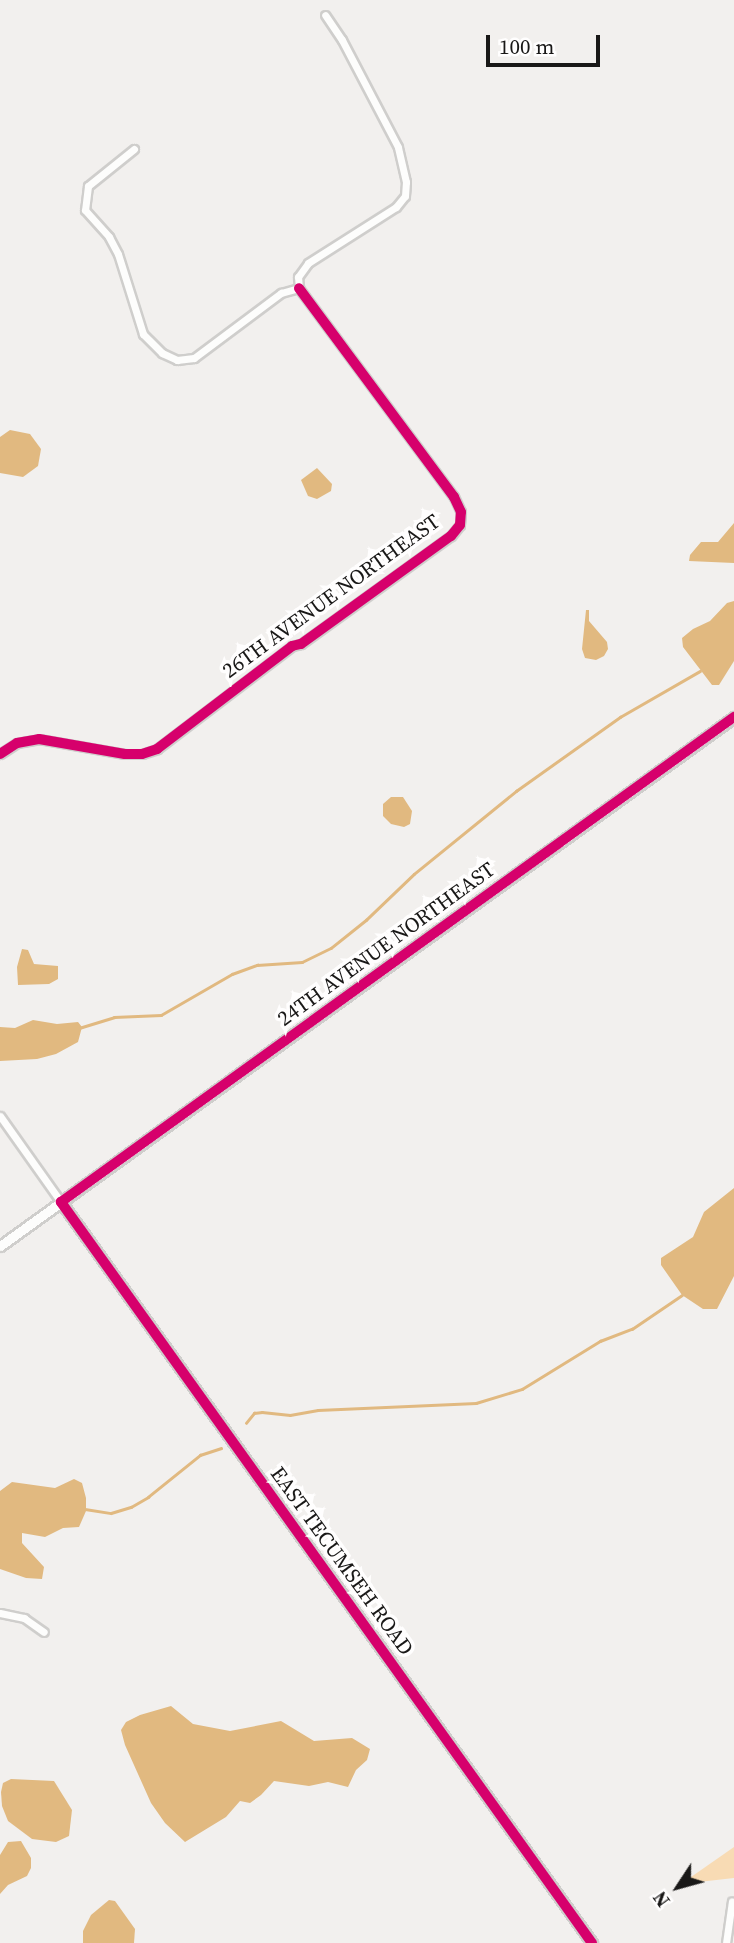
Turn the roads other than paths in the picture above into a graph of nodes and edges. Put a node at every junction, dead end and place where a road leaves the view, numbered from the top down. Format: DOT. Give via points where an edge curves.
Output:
graph roads {
  1 [pos="325,15"];
  2 [pos="134,149"];
  3 [pos="299,289"];
  4 [pos="734,717"];
  5 [pos="0,754"];
  6 [pos="0,1116"];
  7 [pos="61,1202"];
  8 [pos="0,1246"];
  9 [pos="0,1613"];
  10 [pos="44,1632"];
  11 [pos="732,1901"];
  12 [pos="592,1943"];
  13 [pos="726,1943"];
  1 -- 3 [label="street" via="398,147 405,196 396,207 308,262 298,277"];
  2 -- 3 [label="street" via="92,181 84,202 85,210 118,254 138,322 152,346 177,360 194,358 281,293"];
  3 -- 5 [label="street, 26TH AVENUE NORTHEAST" via="454,497 461,512 460,525 157,749 125,754 39,739 17,743"];
  4 -- 7 [label="street, 24TH AVENUE NORTHEAST"];
  6 -- 7 [label="street, EAST TECUMSEH ROAD"];
  7 -- 8 [label="street, 24TH AVENUE NORTHEAST"];
  7 -- 12 [label="street, EAST TECUMSEH ROAD"];
  9 -- 10 [label="street" via="24,1618"];
  11 -- 13 [label="street"];
}
